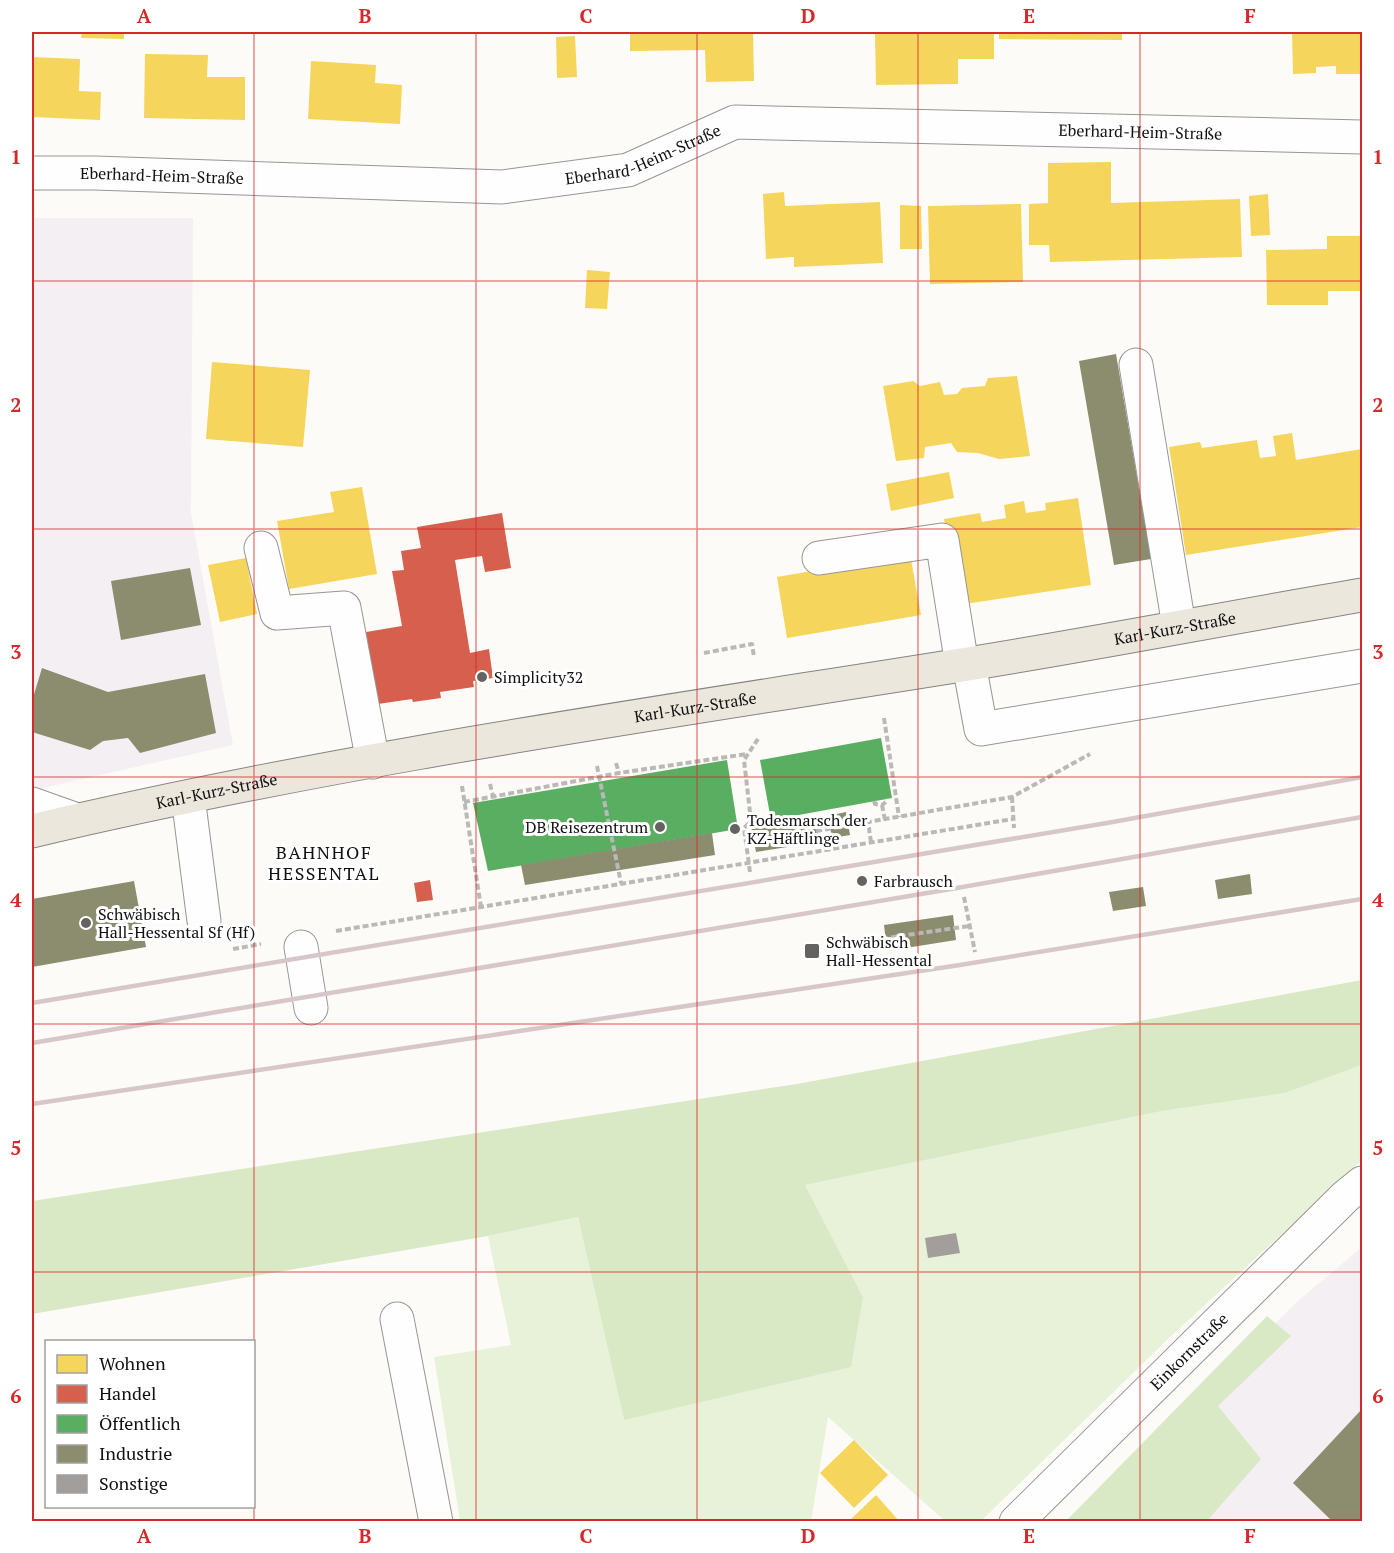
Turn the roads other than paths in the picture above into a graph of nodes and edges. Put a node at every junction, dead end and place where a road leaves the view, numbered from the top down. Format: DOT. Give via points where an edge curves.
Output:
graph roads {
  1 [pos="1362,137"];
  2 [pos="32,173"];
  3 [pos="1136,364"];
  4 [pos="261,548"];
  5 [pos="819,558"];
  6 [pos="1362,595"];
  7 [pos="1179,626"];
  8 [pos="965,665"];
  9 [pos="1362,666"];
  10 [pos="374,762"];
  11 [pos="188,797"];
  12 [pos="32,804"];
  13 [pos="77,820"];
  14 [pos="32,831"];
  15 [pos="204,921"];
  16 [pos="300,942"];
  17 [pos="311,1008"];
  18 [pos="1362,1183"];
  19 [pos="397,1319"];
  20 [pos="436,1521"];
  21 [pos="1016,1521"];
  1 -- 2 [label="street, Eberhard-Heim-Straße" via="735,122 628,170 502,187"];
  3 -- 7 [label="street"];
  4 -- 10 [label="street" via="277,613 344,608"];
  5 -- 8 [label="street" via="942,540"];
  6 -- 7 [label="main road, Karl-Kurz-Straße"];
  7 -- 8 [label="main road, Karl-Kurz-Straße"];
  8 -- 9 [label="street" via="981,729"];
  8 -- 10 [label="main road, Karl-Kurz-Straße"];
  10 -- 11 [label="main road, Karl-Kurz-Straße"];
  11 -- 13 [label="main road, Karl-Kurz-Straße"];
  11 -- 15 [label="street"];
  12 -- 13 [label="street"];
  13 -- 14 [label="main road, Karl-Kurz-Straße"];
  16 -- 17 [label="street"];
  18 -- 21 [label="street, Einkornstraße"];
  19 -- 20 [label="street"];
}
